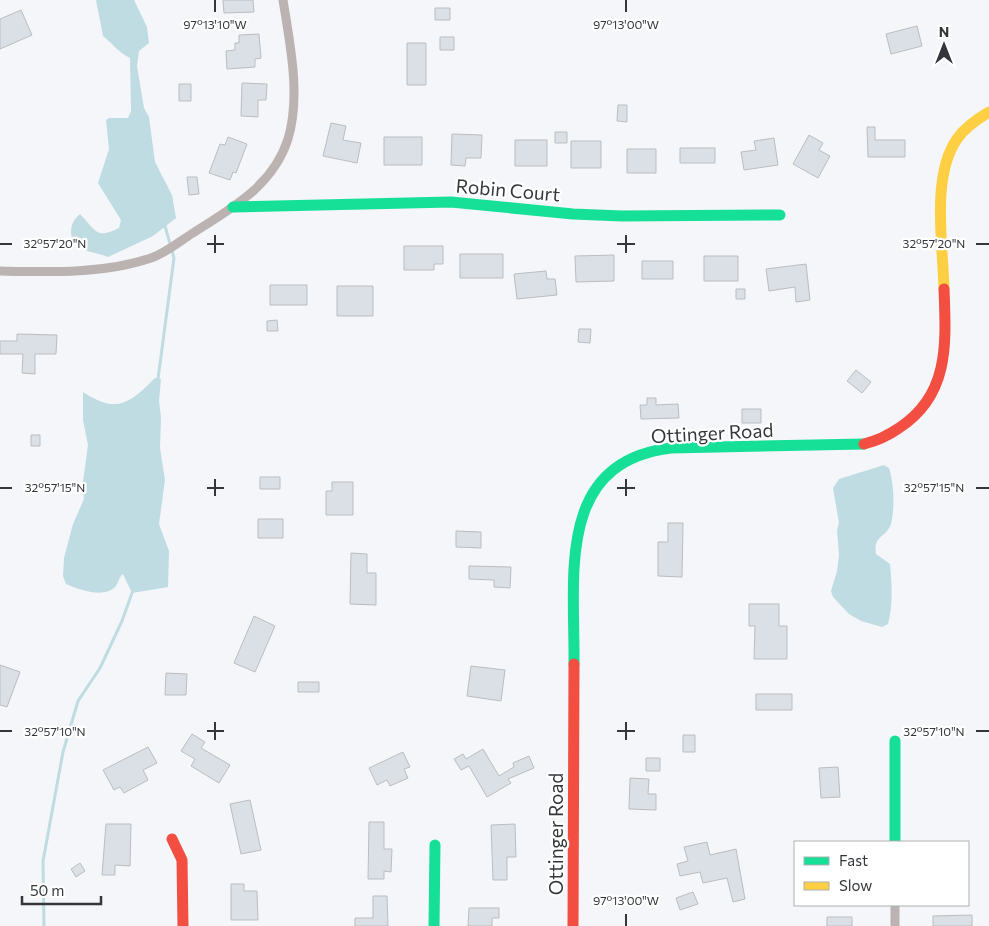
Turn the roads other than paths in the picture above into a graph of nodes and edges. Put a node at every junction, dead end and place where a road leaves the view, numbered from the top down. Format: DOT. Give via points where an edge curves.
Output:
graph roads {
  1 [pos="283,0"];
  2 [pos="989,112"];
  3 [pos="233,207"];
  4 [pos="780,215"];
  5 [pos="0,271"];
  6 [pos="895,741"];
  7 [pos="172,839"];
  8 [pos="895,841"];
  9 [pos="434,845"];
  10 [pos="895,906"];
  11 [pos="183,926"];
  12 [pos="434,926"];
  13 [pos="573,926"];
  14 [pos="895,926"];
  1 -- 3 [label="street" via="291,46 293,87 288,138 273,172 260,187"];
  2 -- 13 [label="street, Ottinger Road" via="972,123 957,139 946,163 940,201 946,352 937,386 909,423 866,444 710,447 650,452 609,472 588,500 582,518 575,572"];
  3 -- 4 [label="street, Robin Court" via="451,202 602,215"];
  3 -- 5 [label="street" via="151,258 113,267"];
  6 -- 8 [label="street"];
  7 -- 11 [label="street" via="182,860"];
  9 -- 12 [label="street"];
  10 -- 14 [label="street"];
}
